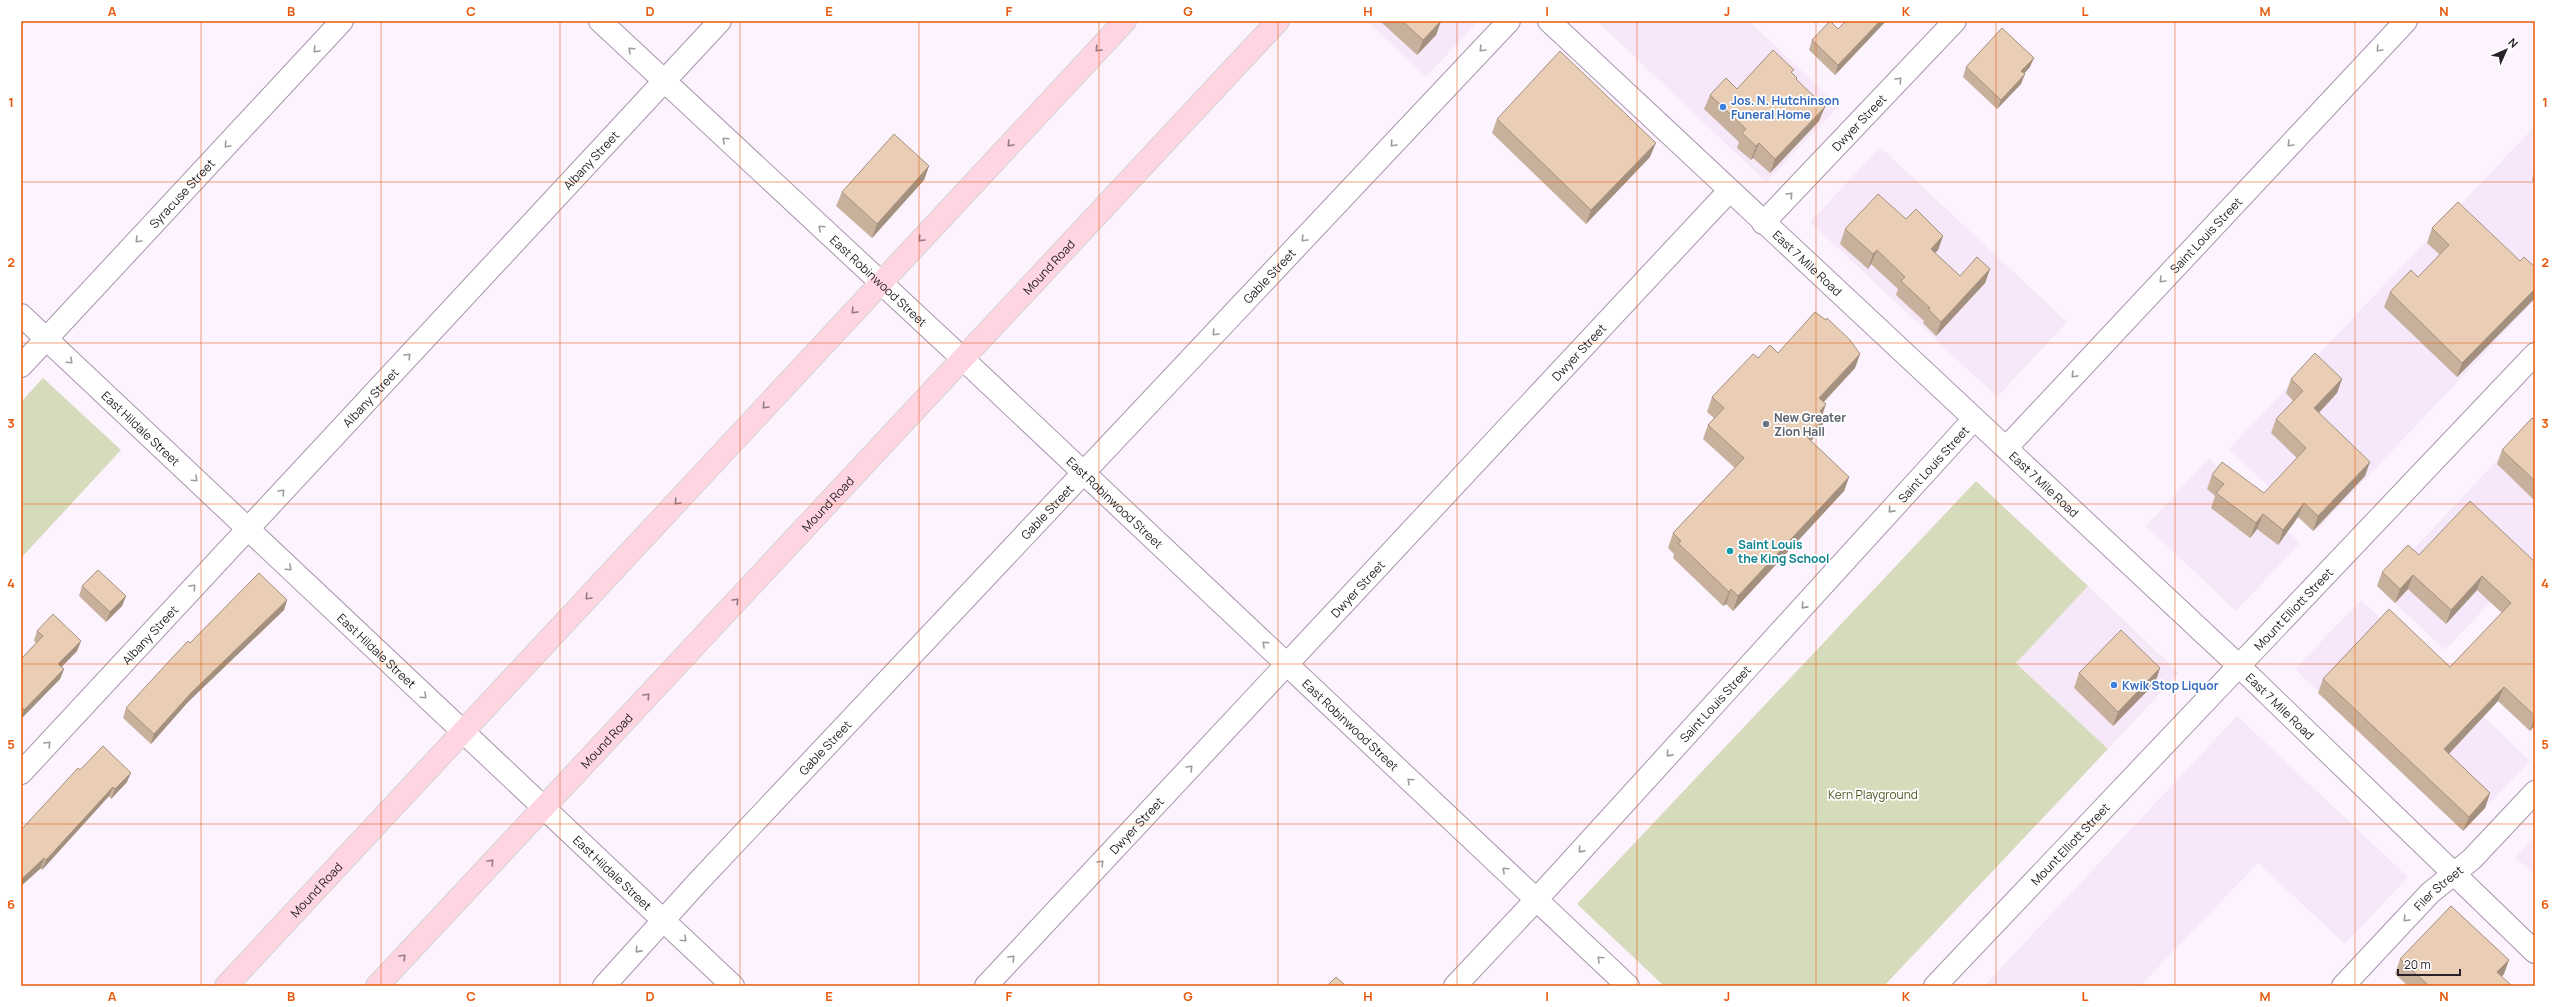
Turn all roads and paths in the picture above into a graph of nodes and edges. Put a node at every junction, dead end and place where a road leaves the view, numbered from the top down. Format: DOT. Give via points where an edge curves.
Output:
graph roads {
  1 [pos="342,21"];
  2 [pos="600,21"];
  3 [pos="720,21"];
  4 [pos="1125,21"];
  5 [pos="1278,21"];
  6 [pos="1509,21"];
  7 [pos="1549,21"];
  8 [pos="1955,21"];
  9 [pos="2406,21"];
  10 [pos="664,82"];
  11 [pos="1729,191"];
  12 [pos="1763,223"];
  13 [pos="880,283"];
  14 [pos="21,315"];
  15 [pos="46,338"];
  16 [pos="2535,354"];
  17 [pos="963,359"];
  18 [pos="21,366"];
  19 [pos="1974,419"];
  20 [pos="2006,448"];
  21 [pos="1084,474"];
  22 [pos="248,529"];
  23 [pos="1287,664"];
  24 [pos="2239,666"];
  25 [pos="462,732"];
  26 [pos="21,773"];
  27 [pos="2535,792"];
  28 [pos="543,807"];
  29 [pos="2453,872"];
  30 [pos="1536,900"];
  31 [pos="664,920"];
  32 [pos="2535,952"];
  33 [pos="226,986"];
  34 [pos="377,986"];
  35 [pos="604,986"];
  36 [pos="733,986"];
  37 [pos="986,986"];
  38 [pos="1455,986"];
  39 [pos="1628,986"];
  40 [pos="1935,986"];
  41 [pos="2343,986"];
  1 -- 15 [label="street, Syracuse Street, one-way"];
  10 -- 2 [label="street, East Robinwood Street, one-way"];
  3 -- 10 [label="street, Albany Street"];
  4 -- 13 [label="main road, Mound Road, one-way"];
  5 -- 17 [label="main road, Mound Road"];
  6 -- 21 [label="street, Gable Street, one-way"];
  7 -- 11 [label="street, East 7 Mile Road"];
  12 -- 8 [label="street, Dwyer Street, one-way"];
  9 -- 20 [label="street, Saint Louis Street, one-way"];
  13 -- 10 [label="street, East Robinwood Street, one-way"];
  22 -- 10 [label="street, Albany Street, one-way"];
  11 -- 12 [label="street, East 7 Mile Road"];
  11 -- 23 [label="street, Dwyer Street"];
  12 -- 19 [label="street, East 7 Mile Road"];
  13 -- 17 [label="street, East Robinwood Street"];
  13 -- 25 [label="main road, Mound Road, one-way"];
  14 -- 15 [label="street, East Hildale Street"];
  15 -- 18 [label="street, Syracuse Street"];
  15 -- 22 [label="street, East Hildale Street, one-way"];
  16 -- 24 [label="street, Mount Elliott Street"];
  17 -- 21 [label="street, East Robinwood Street"];
  28 -- 17 [label="main road, Mound Road, one-way"];
  19 -- 20 [label="street, East 7 Mile Road"];
  19 -- 30 [label="street, Saint Louis Street, one-way"];
  20 -- 24 [label="street, East 7 Mile Road"];
  23 -- 21 [label="street, East Robinwood Street, one-way"];
  21 -- 31 [label="street, Gable Street"];
  22 -- 25 [label="street, East Hildale Street, one-way"];
  26 -- 22 [label="street, Albany Street, one-way"];
  30 -- 23 [label="street, East Robinwood Street, one-way"];
  37 -- 23 [label="street, Dwyer Street, one-way"];
  24 -- 29 [label="street, East 7 Mile Road"];
  24 -- 40 [label="street, Mount Elliott Street"];
  25 -- 28 [label="street, East Hildale Street"];
  25 -- 33 [label="main road, Mound Road"];
  27 -- 29 [label="street, Filer Street" via="2472,859"];
  28 -- 31 [label="street, East Hildale Street"];
  34 -- 28 [label="main road, Mound Road, one-way"];
  29 -- 32 [label="street, East 7 Mile Road"];
  29 -- 41 [label="street, Filer Street, one-way"];
  30 -- 38 [label="street, Saint Louis Street"];
  39 -- 30 [label="street, East Robinwood Street, one-way"];
  31 -- 35 [label="street, Gable Street, one-way"];
  31 -- 36 [label="street, East Hildale Street, one-way"];
}
